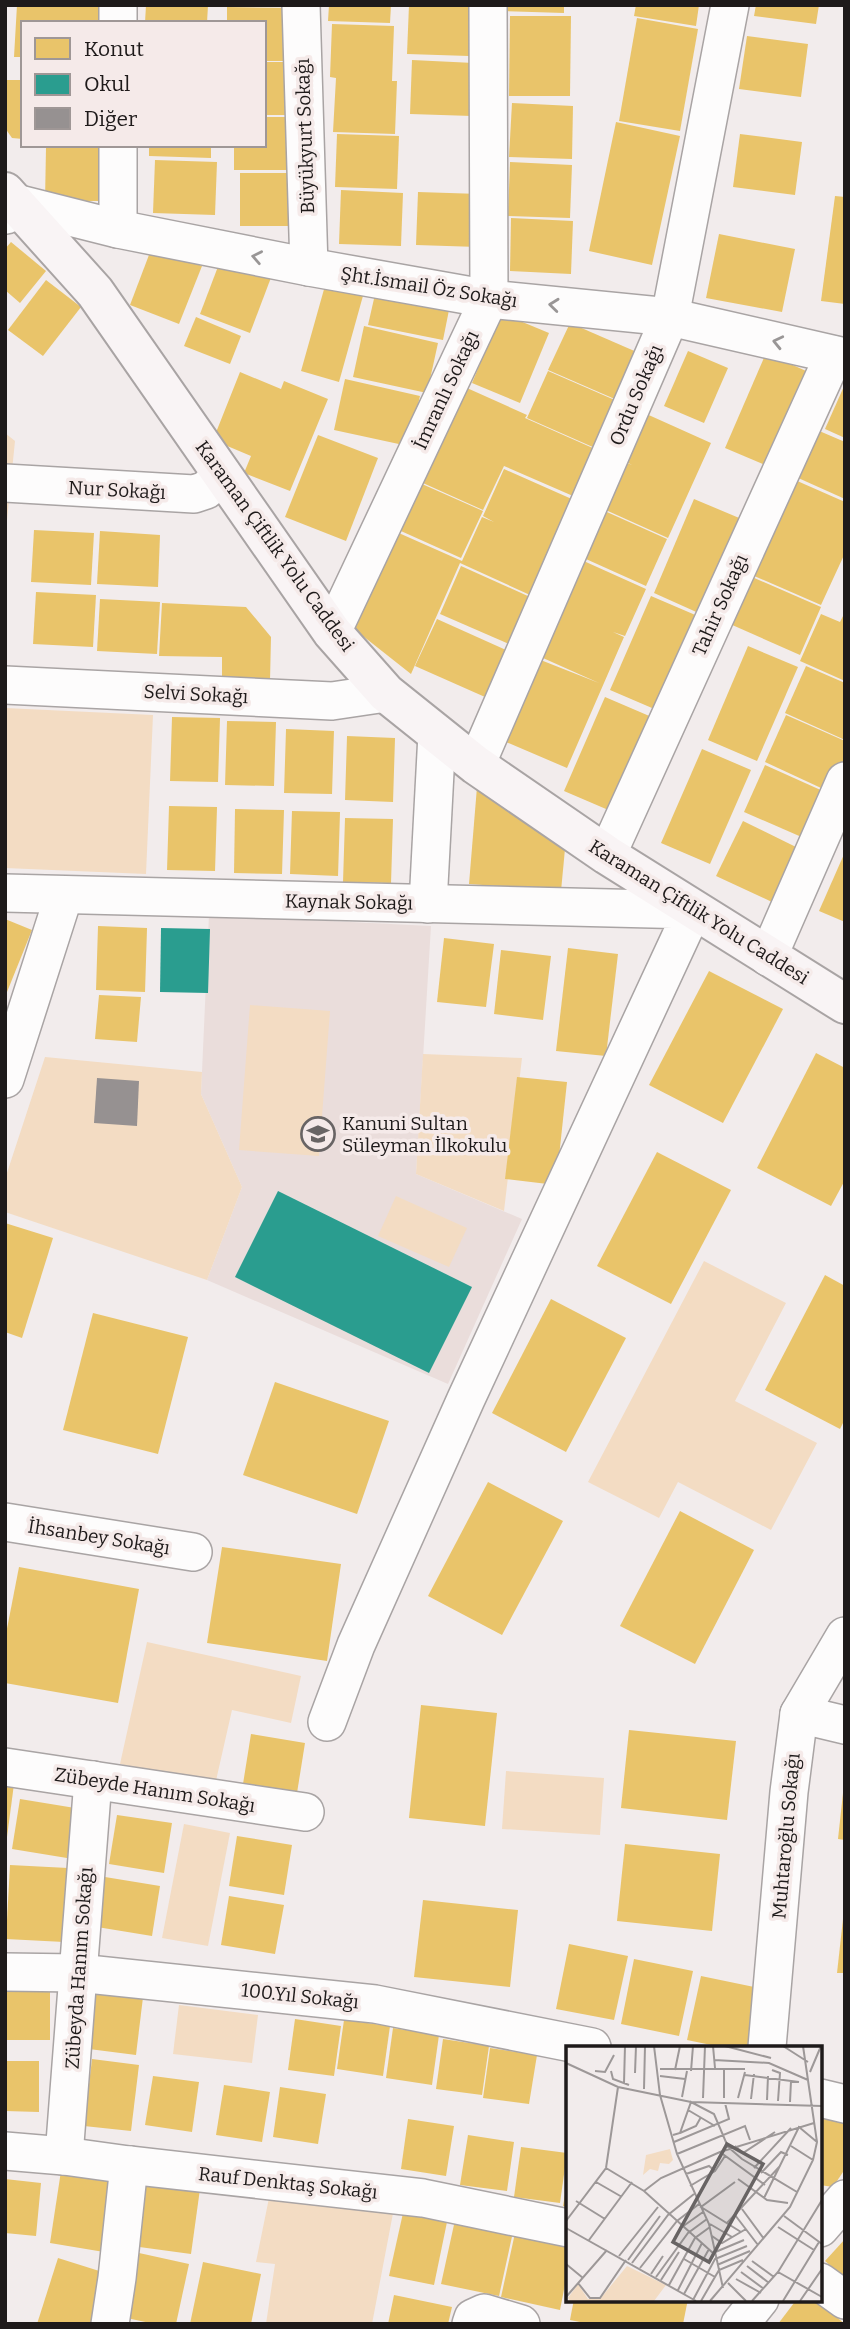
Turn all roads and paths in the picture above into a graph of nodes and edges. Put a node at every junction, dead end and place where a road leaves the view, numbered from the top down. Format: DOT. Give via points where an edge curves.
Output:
graph roads {
  1 [pos="301,5"];
  2 [pos="488,5"];
  3 [pos="730,5"];
  4 [pos="118,147"];
  5 [pos="9,204"];
  6 [pos="118,229"];
  7 [pos="309,267"];
  8 [pos="489,299"];
  9 [pos="670,317"];
  10 [pos="839,356"];
  11 [pos="222,474"];
  12 [pos="5,483"];
  13 [pos="332,632"];
  14 [pos="5,685"];
  15 [pos="386,693"];
  16 [pos="438,734"];
  17 [pos="476,765"];
  18 [pos="845,781"];
  19 [pos="607,855"];
  20 [pos="5,893"];
  21 [pos="64,895"];
  22 [pos="428,904"];
  23 [pos="693,910"];
  24 [pos="768,957"];
  25 [pos="845,1004"];
  26 [pos="5,1079"];
  27 [pos="5,1522"];
  28 [pos="194,1552"];
  29 [pos="845,1636"];
  30 [pos="799,1714"];
  31 [pos="327,1722"];
  32 [pos="845,1725"];
  33 [pos="5,1768"];
  34 [pos="93,1780"];
  35 [pos="305,1812"];
  36 [pos="5,1972"];
  37 [pos="78,1973"];
  38 [pos="587,2046"];
  39 [pos="767,2046"];
  40 [pos="822,2098"];
  41 [pos="845,2104"];
  42 [pos="5,2151"];
  43 [pos="64,2156"];
  44 [pos="130,2165"];
  45 [pos="845,2199"];
  46 [pos="822,2226"];
  47 [pos="566,2228"];
  48 [pos="822,2283"];
  49 [pos="845,2300"];
  50 [pos="759,2301"];
  51 [pos="110,2324"];
  52 [pos="471,2324"];
  53 [pos="521,2324"];
  54 [pos="740,2324"];
  1 -- 7 [label="street, Büyükyurt Sokağı"];
  2 -- 8 [label="street, İmranlı Sokağı"];
  3 -- 9 [label="street, Ordu Sokağı"];
  4 -- 6 [label="street"];
  5 -- 6 [label="street, Şht.İsmail Öz Sokağı"];
  5 -- 11 [label="street, Karaman Çiftlik Yolu Caddesi" via="95,292"];
  7 -- 6 [label="street, Şht.İsmail Öz Sokağı, one-way"];
  7 -- 8 [label="street, Şht.İsmail Öz Sokağı"];
  9 -- 8 [label="street, Şht.İsmail Öz Sokağı, one-way"];
  8 -- 13 [label="street, İmranlı Sokağı"];
  10 -- 9 [label="street, Şht.İsmail Öz Sokağı, one-way"];
  9 -- 17 [label="street, Ordu Sokağı"];
  10 -- 19 [label="street, Tahir Sokağı"];
  11 -- 12 [label="street, Nur Sokağı" via="206,490 194,494"];
  11 -- 13 [label="street, Karaman Çiftlik Yolu Caddesi"];
  13 -- 15 [label="street, Karaman Çiftlik Yolu Caddesi"];
  14 -- 15 [label="street, Selvi Sokağı" via="332,701"];
  15 -- 16 [label="street, Karaman Çiftlik Yolu Caddesi"];
  16 -- 17 [label="street, Karaman Çiftlik Yolu Caddesi"];
  16 -- 22 [label="street"];
  17 -- 19 [label="street, Karaman Çiftlik Yolu Caddesi"];
  18 -- 24 [label="street"];
  19 -- 23 [label="street, Karaman Çiftlik Yolu Caddesi"];
  20 -- 21 [label="street, Kaynak Sokağı"];
  21 -- 22 [label="street, Kaynak Sokağı"];
  21 -- 26 [label="street"];
  22 -- 23 [label="street, Kaynak Sokağı"];
  23 -- 24 [label="street, Karaman Çiftlik Yolu Caddesi"];
  23 -- 31 [label="street" via="455,1423 356,1645"];
  24 -- 25 [label="street, Karaman Çiftlik Yolu Caddesi"];
  27 -- 28 [label="street, İhsanbey Sokağı"];
  29 -- 30 [label="street, Muhtaroğlu Sokağı"];
  30 -- 32 [label="street"];
  30 -- 39 [label="street, Muhtaroğlu Sokağı"];
  33 -- 34 [label="street, Zübeyde Hanım Sokağı"];
  34 -- 35 [label="street, Zübeyde Hanım Sokağı"];
  34 -- 37 [label="street, Zübeyda Hanım Sokağı"];
  36 -- 37 [label="street, 100.Yıl Sokağı"];
  37 -- 38 [label="street, 100.Yıl Sokağı" via="375,2004"];
  37 -- 43 [label="street, Zübeyda Hanım Sokağı"];
  40 -- 41 [label="street"];
  42 -- 43 [label="street, Rauf Denktaş Sokağı"];
  43 -- 44 [label="street, Rauf Denktaş Sokağı"];
  44 -- 47 [label="street, Rauf Denktaş Sokağı" via="423,2198"];
  44 -- 51 [label="street"];
  45 -- 46 [label="street"];
  48 -- 49 [label="street"];
  50 -- 54 [label="street"];
  52 -- 53 [label="street" via="484,2313"];
}
